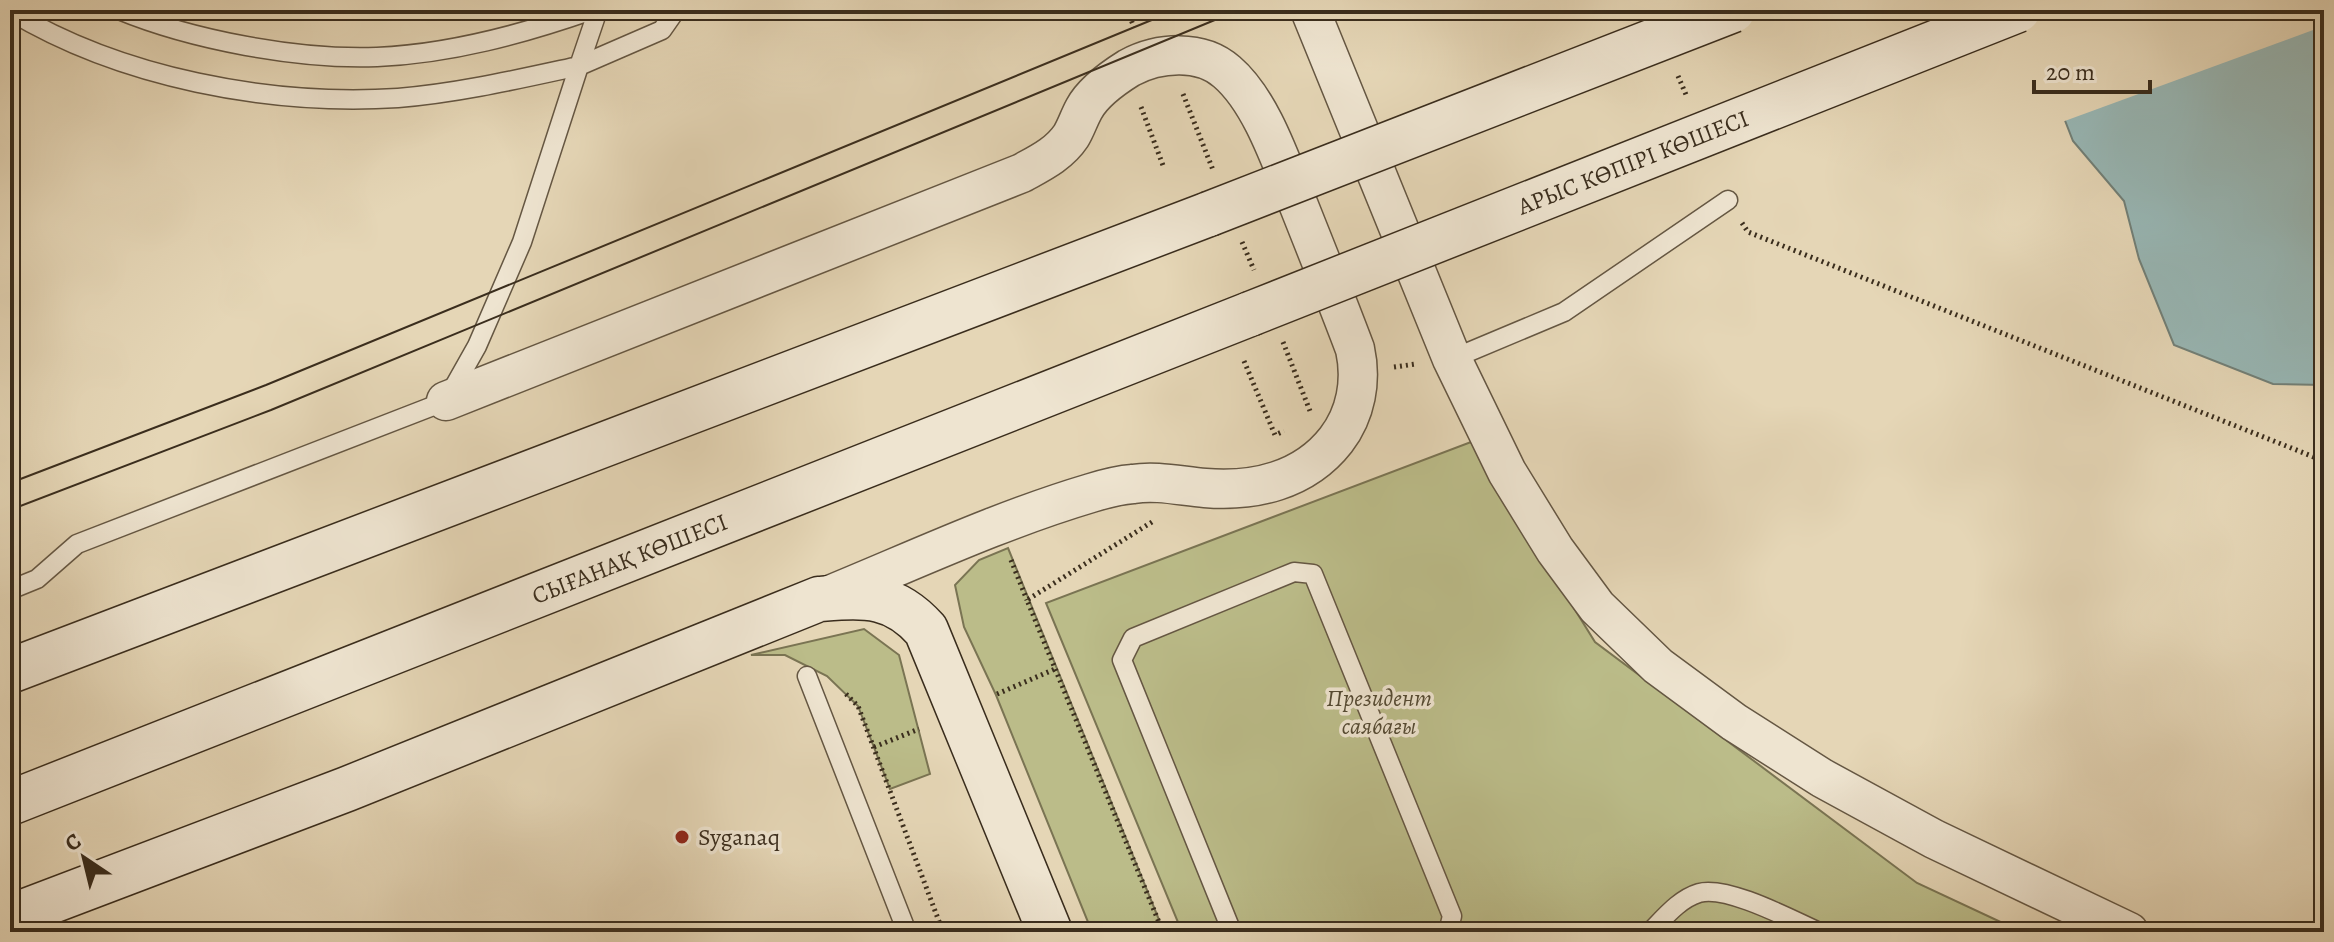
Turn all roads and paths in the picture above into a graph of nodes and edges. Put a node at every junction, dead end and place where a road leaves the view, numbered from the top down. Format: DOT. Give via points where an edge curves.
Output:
graph roads {
  1 [pos="119,10"];
  2 [pos="592,10"];
  3 [pos="598,10"];
  4 [pos="676,10"];
  5 [pos="1310,10"];
  6 [pos="1733,10"];
  7 [pos="2018,10"];
  8 [pos="10,11"];
  9 [pos="579,66"];
  10 [pos="1136,94"];
  11 [pos="1164,168"];
  12 [pos="1728,200"];
  13 [pos="1748,232"];
  14 [pos="1250,314"];
  15 [pos="1452,359"];
  16 [pos="1243,360"];
  17 [pos="1360,371"];
  18 [pos="446,401"];
  19 [pos="1275,435"];
  20 [pos="2324,461"];
  21 [pos="10,590"];
  22 [pos="819,599"];
  23 [pos="1055,669"];
  24 [pos="10,671"];
  25 [pos="807,676"];
  26 [pos="838,686"];
  27 [pos="996,695"];
  28 [pos="919,729"];
  29 [pos="874,747"];
  30 [pos="10,803"];
  31 [pos="10,917"];
  32 [pos="907,932"];
  33 [pos="943,932"];
  34 [pos="1050,932"];
  35 [pos="1232,932"];
  36 [pos="1448,932"];
  37 [pos="1650,932"];
  38 [pos="1819,932"];
  39 [pos="2129,932"];
  1 -- 2 [label="lane" via="192,35 292,53 375,57 445,50 536,30"];
  3 -- 9 [label="lane"];
  4 -- 9 [label="lane" via="662,30"];
  5 -- 15 [label="street"];
  6 -- 24 [label="main road, bridge"];
  7 -- 14 [label="main road, АРЫС КӨПІРІ КӨШЕСІ, bridge"];
  8 -- 9 [label="lane" via="47,34 96,53 221,87 286,97 445,93"];
  9 -- 18 [label="lane" via="522,242 477,346"];
  10 -- 11 [label="path"];
  12 -- 15 [label="lane" via="1564,312"];
  13 -- 20 [label="path"];
  14 -- 30 [label="main road, СЫҒАНАҚ КӨШЕСІ"];
  15 -- 17 [label="path"];
  15 -- 39 [label="street" via="1507,472 1555,550 1597,607 1658,666 1822,778 1934,839"];
  16 -- 19 [label="path"];
  17 -- 18 [label="street" via="1286,173 1249,98 1228,72 1206,60 1175,55 1139,64 1104,86 1086,105 1070,138 1022,173"];
  17 -- 22 [label="street" via="1346,427 1325,453 1273,484 1238,489 1134,483 1091,493"];
  18 -- 21 [label="lane" via="77,544 37,579"];
  22 -- 31 [label="main road" via="362,783"];
  22 -- 34 [label="main road" via="888,602 910,612 926,630"];
  23 -- 27 [label="path"];
  25 -- 32 [label="lane"];
  26 -- 29 [label="path" via="858,706"];
  28 -- 29 [label="path"];
  29 -- 33 [label="path"];
  35 -- 36 [label="lane" via="1122,660 1133,638 1294,572 1313,574 1452,916"];
  37 -- 38 [label="lane" via="1676,905 1701,892 1735,895"];
}
